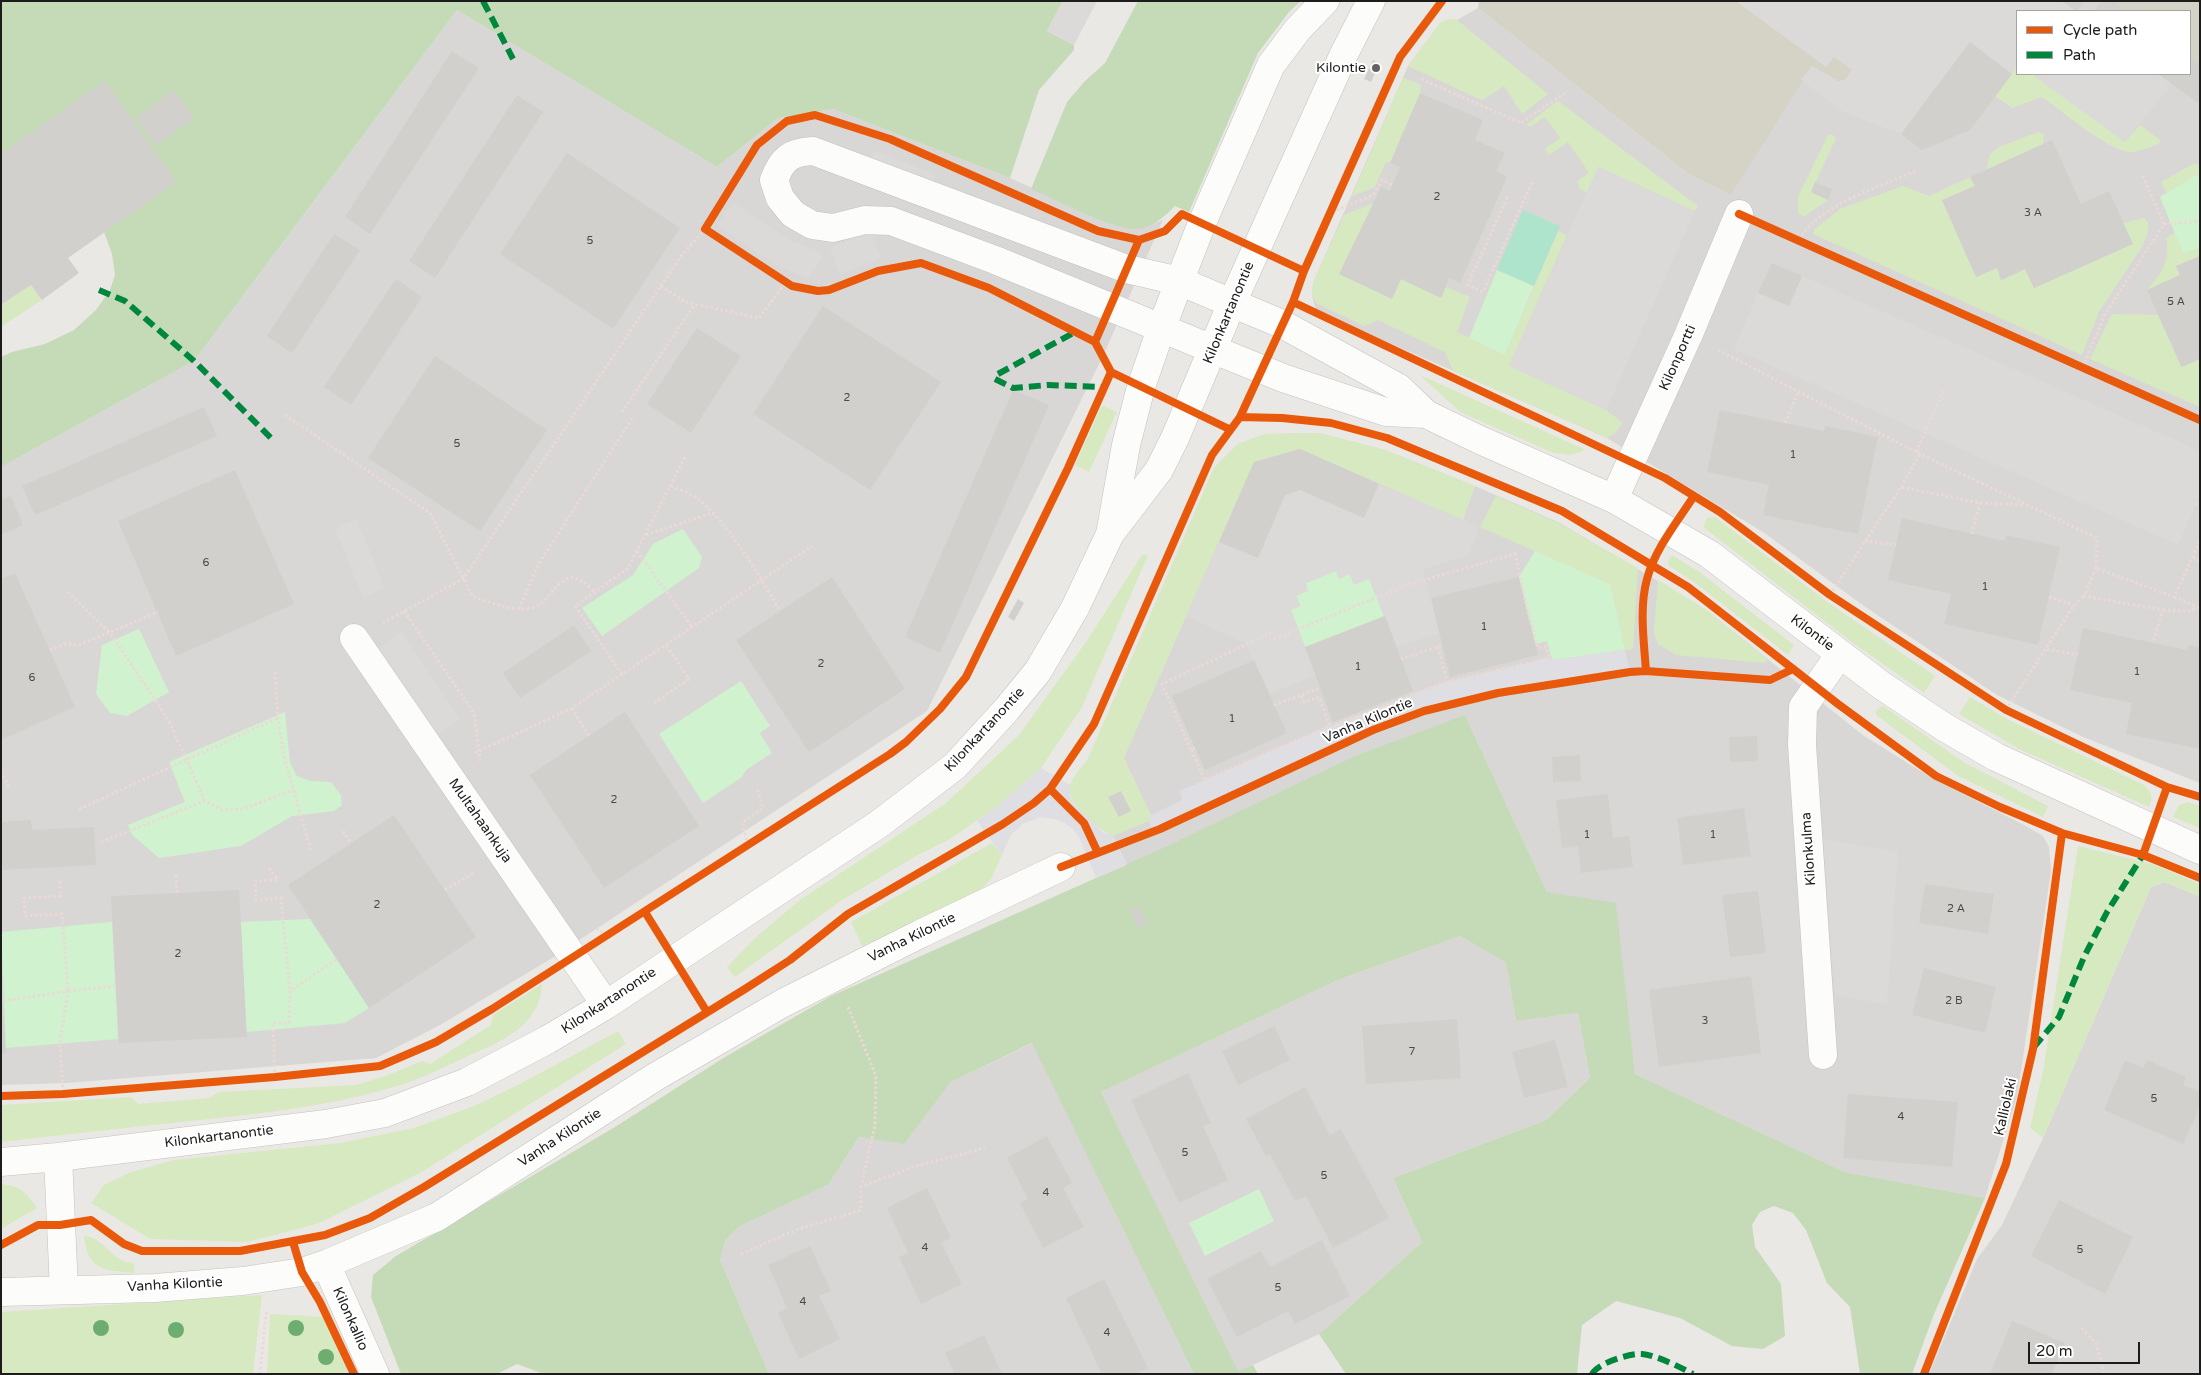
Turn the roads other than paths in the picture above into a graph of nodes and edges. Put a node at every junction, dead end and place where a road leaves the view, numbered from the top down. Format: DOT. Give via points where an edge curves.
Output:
graph roads {
  1 [pos="1325,1"];
  2 [pos="1371,1"];
  3 [pos="904,186"];
  4 [pos="1739,214"];
  5 [pos="891,221"];
  6 [pos="1004,224"];
  7 [pos="995,260"];
  8 [pos="1180,281"];
  9 [pos="1232,303"];
  10 [pos="1161,329"];
  11 [pos="1214,350"];
  12 [pos="1426,414"];
  13 [pos="1614,499"];
  14 [pos="1110,534"];
  15 [pos="354,638"];
  16 [pos="1840,654"];
  17 [pos="2200,850"];
  18 [pos="1061,867"];
  19 [pos="606,1005"];
  20 [pos="1823,1055"];
  21 [pos="58,1157"];
  22 [pos="1,1162"];
  23 [pos="326,1264"];
  24 [pos="64,1290"];
  25 [pos="1,1292"];
  26 [pos="375,1374"];
  1 -- 8 [label="street, Kilonkartanontie" via="1298,28 1271,65"];
  2 -- 9 [label="street, Kilonkartanontie"];
  3 -- 5 [label="street"];
  3 -- 5 [label="street, Kilontie" via="813,151 789,156 774,180 780,198 793,214 812,225 833,228 865,220"];
  3 -- 6 [label="street, Kilontie"];
  4 -- 13 [label="street, Kilonportti"];
  5 -- 7 [label="street, Kilontie"];
  6 -- 7 [label="street"];
  6 -- 8 [label="street, Kilontie" via="1127,269"];
  7 -- 10 [label="street, Kilontie"];
  8 -- 9 [label="street, Kilontie"];
  8 -- 10 [label="street, Kilonkartanontie"];
  9 -- 11 [label="street, Kilonkartanontie"];
  9 -- 12 [label="street, Kilontie" via="1282,324 1399,388"];
  10 -- 11 [label="street, Kilontie"];
  10 -- 14 [label="street, Kilonkartanontie" via="1126,445"];
  11 -- 12 [label="street, Kilontie" via="1283,378 1386,412"];
  11 -- 14 [label="street, Kilonkartanontie" via="1159,470"];
  12 -- 13 [label="street, Kilontie"];
  13 -- 16 [label="street, Kilontie" via="1709,554"];
  14 -- 19 [label="street, Kilonkartanontie" via="1075,608 1038,671 955,766 879,824"];
  15 -- 19 [label="street, Multahaankuja"];
  16 -- 17 [label="street, Kilontie" via="1944,727 1996,757"];
  16 -- 20 [label="street, Kilonkulma" via="1803,706 1802,745"];
  18 -- 23 [label="street, Vanha Kilontie" via="783,1003 655,1077 438,1217"];
  19 -- 21 [label="street, Kilonkartanontie" via="467,1082 385,1113 326,1124"];
  21 -- 22 [label="street, Kilonkartanontie"];
  21 -- 24 [label="street"];
  23 -- 24 [label="street, Vanha Kilontie" via="302,1272 243,1281 155,1288"];
  23 -- 26 [label="street, Kilonkallio"];
  24 -- 25 [label="street, Vanha Kilontie"];
}
